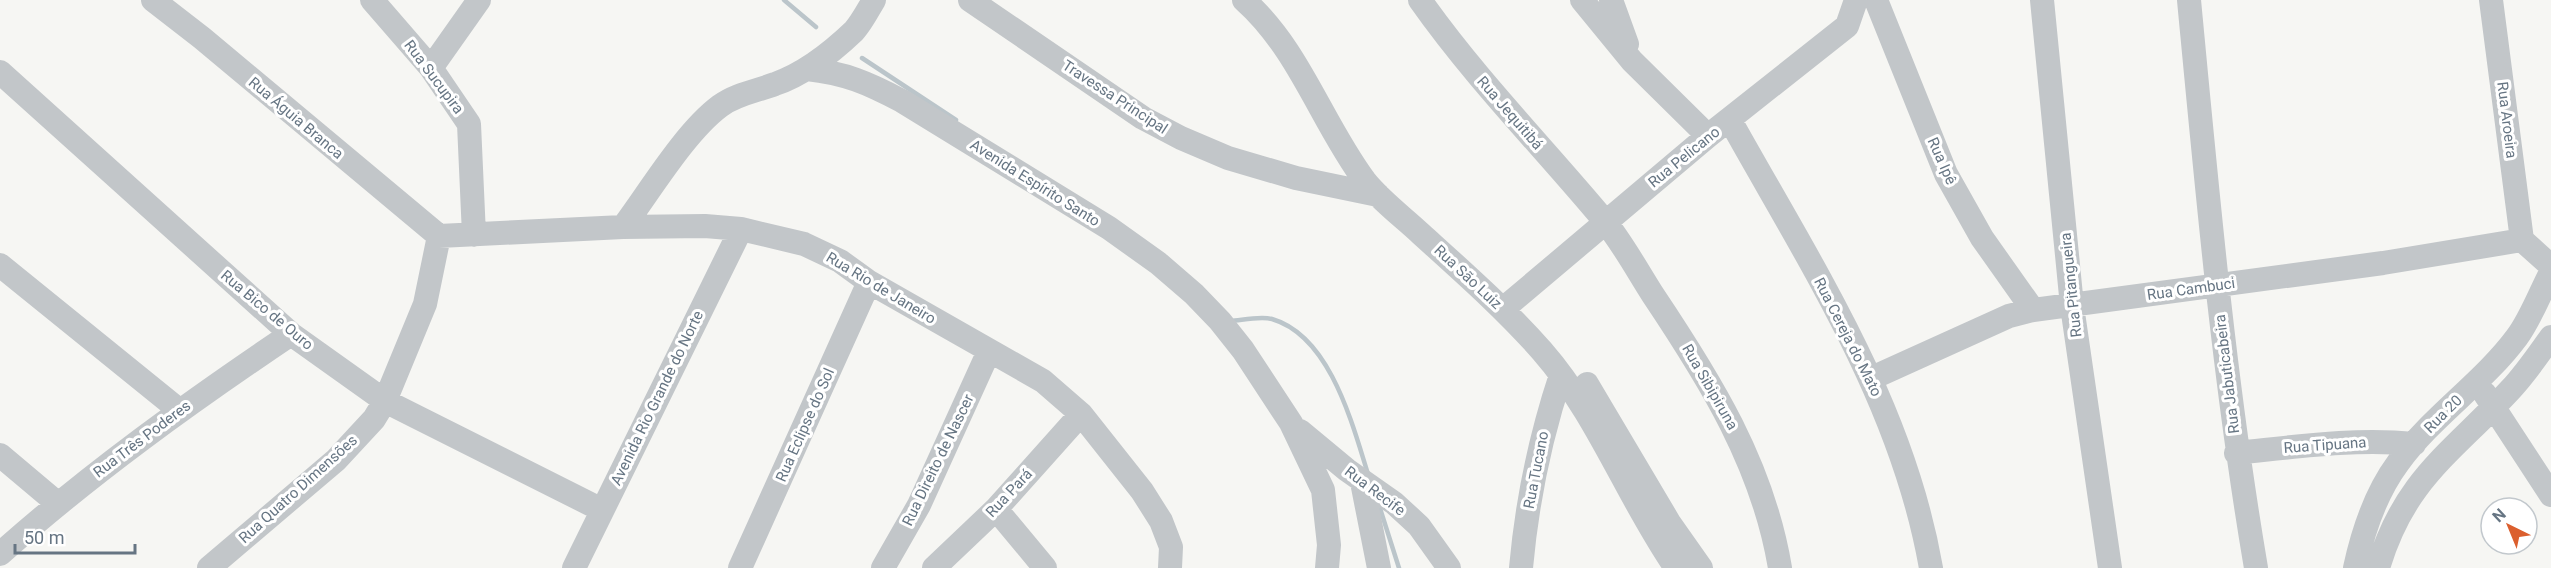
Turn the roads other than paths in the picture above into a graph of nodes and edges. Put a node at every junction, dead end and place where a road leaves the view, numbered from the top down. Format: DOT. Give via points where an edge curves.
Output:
graph roads {
  1 [pos="153,0"];
  2 [pos="372,0"];
  3 [pos="874,0"];
  4 [pos="969,0"];
  5 [pos="1244,0"];
  6 [pos="1420,0"];
  7 [pos="1582,0"];
  8 [pos="1611,0"];
  9 [pos="1856,0"];
  10 [pos="1876,0"];
  11 [pos="2042,0"];
  12 [pos="2189,0"];
  13 [pos="2491,0"];
  14 [pos="474,2"];
  15 [pos="1632,61"];
  16 [pos="431,68"];
  17 [pos="807,69"];
  18 [pos="0,72"];
  19 [pos="1730,120"];
  20 [pos="1708,136"];
  21 [pos="1378,195"];
  22 [pos="1605,222"];
  23 [pos="623,227"];
  24 [pos="741,229"];
  25 [pos="474,235"];
  26 [pos="439,236"];
  27 [pos="2522,240"];
  28 [pos="0,265"];
  29 [pos="2551,266"];
  30 [pos="2551,272"];
  31 [pos="869,282"];
  32 [pos="2217,286"];
  33 [pos="1508,304"];
  34 [pos="2072,306"];
  35 [pos="2033,310"];
  36 [pos="291,334"];
  37 [pos="2551,337"];
  38 [pos="989,351"];
  39 [pos="1561,375"];
  40 [pos="1872,378"];
  41 [pos="2476,381"];
  42 [pos="385,401"];
  43 [pos="2493,406"];
  44 [pos="179,410"];
  45 [pos="1081,414"];
  46 [pos="1291,423"];
  47 [pos="2414,444"];
  48 [pos="2236,453"];
  49 [pos="0,455"];
  50 [pos="1362,482"];
  51 [pos="2551,495"];
  52 [pos="57,503"];
  53 [pos="996,509"];
  54 [pos="602,510"];
  55 [pos="0,554"];
  56 [pos="209,568"];
  57 [pos="574,568"];
  58 [pos="740,568"];
  59 [pos="883,568"];
  60 [pos="934,568"];
  61 [pos="1045,568"];
  62 [pos="1170,568"];
  63 [pos="1328,568"];
  64 [pos="1379,568"];
  65 [pos="1449,568"];
  66 [pos="1521,568"];
  67 [pos="1676,568"];
  68 [pos="1701,568"];
  69 [pos="1780,568"];
  70 [pos="1931,568"];
  71 [pos="2110,568"];
  72 [pos="2256,568"];
  73 [pos="2355,568"];
  74 [pos="2378,568"];
  1 -- 26 [label="street, Rua Águia Branca"];
  2 -- 16 [label="street, Rua Sucupira"];
  3 -- 17 [label="street" via="855,30"];
  4 -- 21 [label="street, Travessa Principal" via="1143,117 1181,138 1228,158 1296,178"];
  5 -- 21 [label="street, Rua São Luiz" via="1283,41 1331,129"];
  6 -- 22 [label="street, Rua Jequitibá" via="1483,82"];
  7 -- 15 [label="street"];
  8 -- 15 [label="street"];
  9 -- 19 [label="street, Rua Pelicano" via="1846,26"];
  10 -- 35 [label="street, Rua Ipê" via="1946,174 1982,238"];
  11 -- 34 [label="street, Rua Pitangueira"];
  12 -- 32 [label="street, Rua Jabuticabeira"];
  13 -- 27 [label="street, Rua Aroeira"];
  14 -- 16 [label="street"];
  15 -- 20 [label="street"];
  16 -- 25 [label="street, Rua Sucupira" via="469,124"];
  17 -- 23 [label="street" via="722,103 708,115"];
  17 -- 46 [label="street, Avenida Espírito Santo" via="835,72 902,101 1109,228 1158,263 1220,321 1244,350"];
  18 -- 36 [label="street, Rua Bico de Ouro"];
  19 -- 20 [label="street, Rua Pelicano"];
  19 -- 40 [label="street, Rua Cereja do Mato"];
  20 -- 22 [label="street, Rua Pelicano"];
  21 -- 33 [label="street, Rua São Luiz"];
  22 -- 33 [label="street, Rua Pelicano"];
  22 -- 69 [label="street, Rua Sibipiruna" via="1697,360 1733,425 1761,490"];
  23 -- 24 [label="street, Rua Rio de Janeiro"];
  23 -- 25 [label="street, Rua Rio de Janeiro"];
  24 -- 31 [label="street, Rua Rio de Janeiro" via="804,244 840,261"];
  24 -- 54 [label="street, Avenida Rio Grande do Norte"];
  25 -- 26 [label="street, Rua Rio de Janeiro"];
  26 -- 42 [label="street, Rua Quatro Dimensões" via="425,304"];
  27 -- 29 [label="street"];
  27 -- 32 [label="street, Rua Cambuci"];
  28 -- 44 [label="street"];
  30 -- 41 [label="street, Rua 20" via="2518,335"];
  31 -- 38 [label="street, Rua Rio de Janeiro"];
  31 -- 58 [label="street, Rua Eclipse do Sol"];
  32 -- 34 [label="street, Rua Cambuci"];
  32 -- 48 [label="street, Rua Jabuticabeira"];
  33 -- 39 [label="street, Rua São Luiz"];
  33 -- 68 [label="street, Rua São Luiz" via="1556,342 1587,384 1670,524"];
  34 -- 35 [label="street, Rua Cambuci"];
  34 -- 71 [label="street, Rua Pitangueira"];
  35 -- 40 [label="street, Rua Cambuci" via="2009,316"];
  36 -- 42 [label="street, Rua Bico de Ouro"];
  36 -- 44 [label="street, Rua Três Poderes"];
  37 -- 43 [label="street, Rua 20"];
  38 -- 45 [label="street, Rua Rio de Janeiro" via="1043,381"];
  38 -- 59 [label="street, Rua Direito de Nascer" via="919,505"];
  39 -- 66 [label="street, Rua Tucano" via="1546,418 1530,490"];
  39 -- 67 [label="street, Rua São Luiz"];
  40 -- 70 [label="street, Rua Cereja do Mato" via="1917,501"];
  41 -- 43 [label="street"];
  41 -- 47 [label="street, Rua 20"];
  42 -- 54 [label="street, Rua Bico de Ouro"];
  42 -- 56 [label="street, Rua Quatro Dimensões" via="374,419 336,460"];
  43 -- 51 [label="street"];
  43 -- 74 [label="street, Rua 20" via="2409,496 2386,540"];
  44 -- 52 [label="street, Rua Três Poderes"];
  45 -- 53 [label="street, Rua Pará"];
  45 -- 62 [label="street, Rua Rio de Janeiro" via="1161,521 1171,547"];
  46 -- 50 [label="street, Rua Recife"];
  46 -- 63 [label="street, Avenida Espírito Santo" via="1323,490"];
  47 -- 48 [label="street, Rua Tipuana" via="2349,442"];
  47 -- 73 [label="street, Rua 20" via="2383,486"];
  48 -- 72 [label="street, Rua Jabuticabeira"];
  49 -- 52 [label="street"];
  50 -- 64 [label="street"];
  50 -- 65 [label="street, Rua Recife" via="1394,502 1419,526"];
  52 -- 55 [label="street, Rua Três Poderes"];
  53 -- 60 [label="street, Rua Pará"];
  53 -- 61 [label="street"];
  54 -- 57 [label="street, Avenida Rio Grande do Norte"];
}
